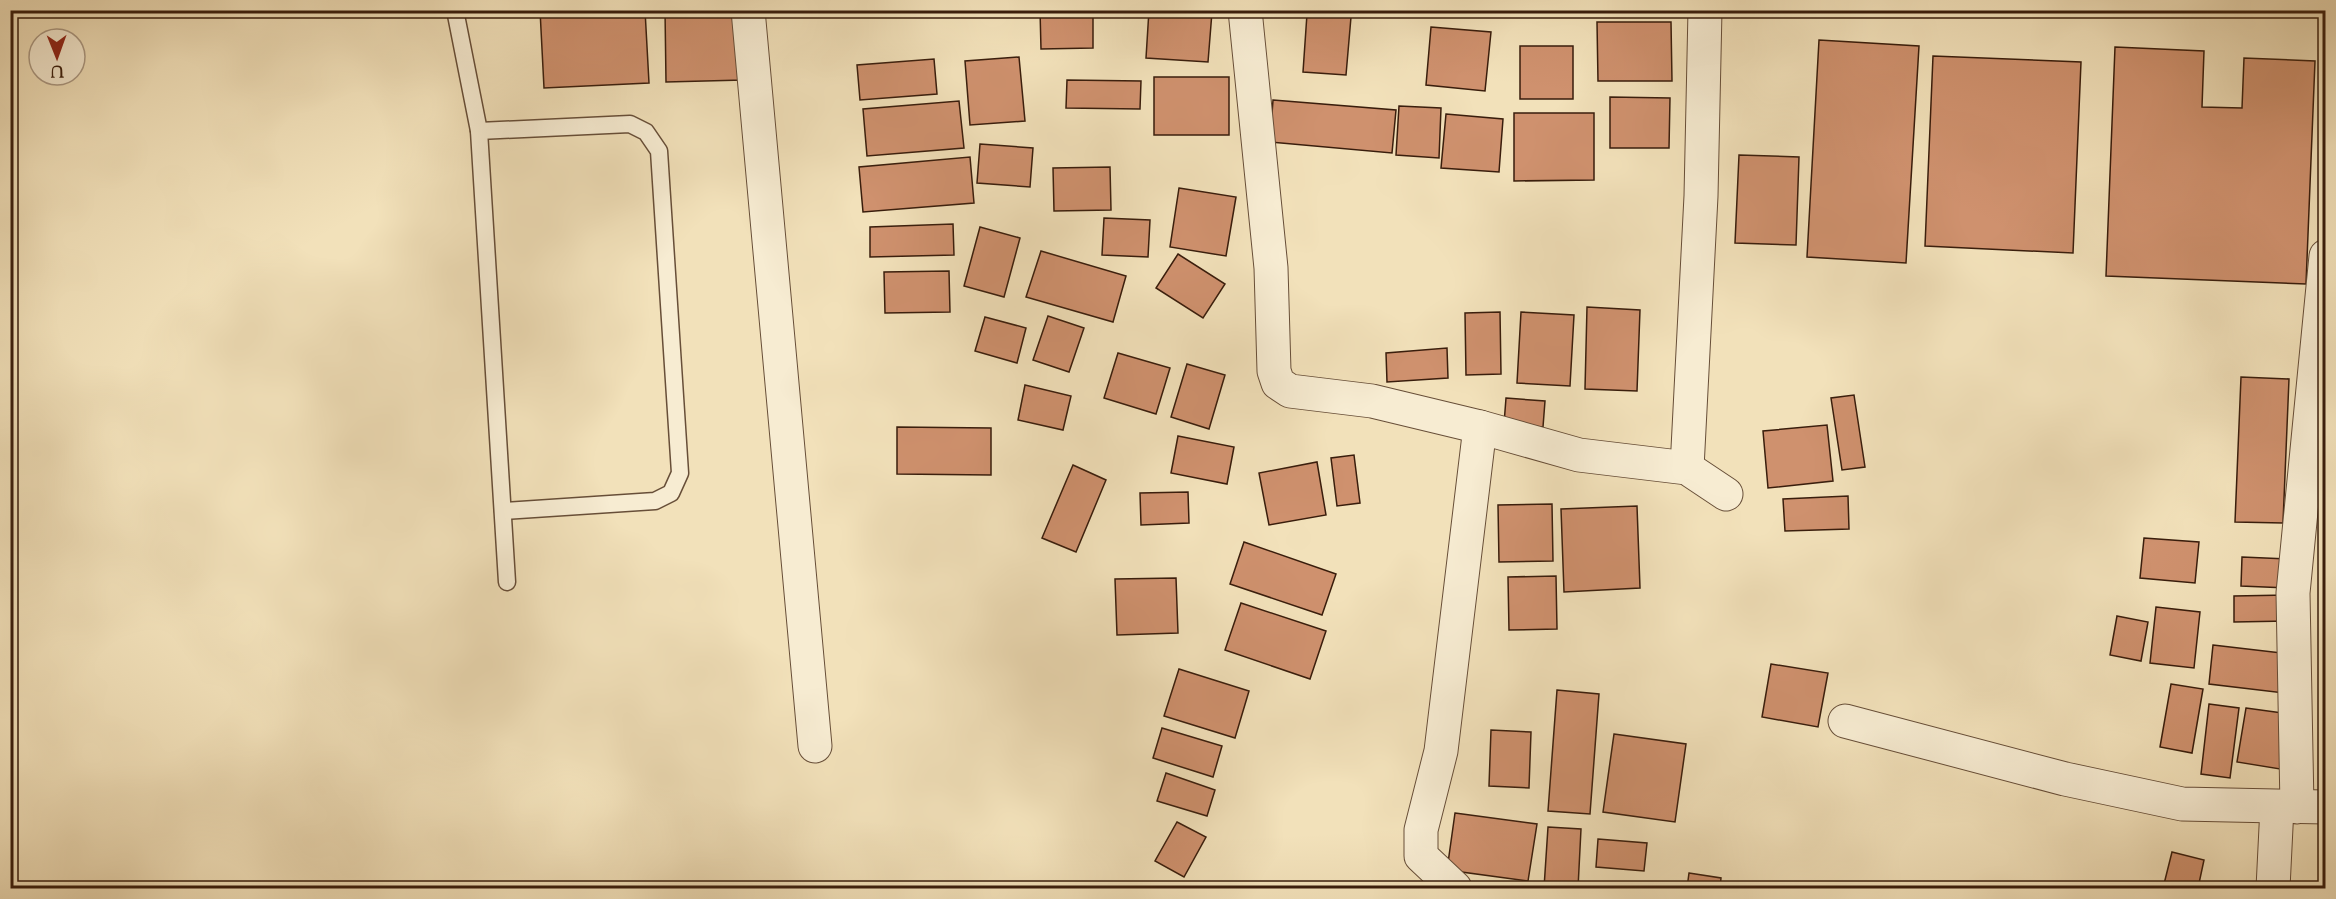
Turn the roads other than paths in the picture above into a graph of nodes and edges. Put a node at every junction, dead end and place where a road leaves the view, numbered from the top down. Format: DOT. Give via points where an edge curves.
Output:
graph roads {
  1 [pos="455,10"];
  2 [pos="748,10"];
  3 [pos="1245,10"];
  4 [pos="1705,10"];
  5 [pos="479,132"];
  6 [pos="2325,256"];
  7 [pos="1480,427"];
  8 [pos="1687,468"];
  9 [pos="1726,494"];
  10 [pos="503,511"];
  11 [pos="507,582"];
  12 [pos="1845,721"];
  13 [pos="815,746"];
  14 [pos="2300,807"];
  15 [pos="1455,888"];
  16 [pos="2273,888"];
  1 -- 5 [label="lane"];
  2 -- 13 [label="street"];
  3 -- 7 [label="street" via="1278,383 1290,391 1371,401"];
  4 -- 8 [label="street" via="1701,196"];
  5 -- 10 [label="lane"];
  5 -- 10 [label="lane" via="630,124 646,132 659,151 680,473 671,493 655,501"];
  6 -- 14 [label="street" via="2293,593"];
  7 -- 8 [label="street" via="1579,455"];
  7 -- 15 [label="street" via="1441,752 1421,830 1421,856"];
  8 -- 9 [label="street"];
  10 -- 11 [label="lane"];
  12 -- 14 [label="street" via="2065,779 2182,804"];
  14 -- 16 [label="street"];
}
